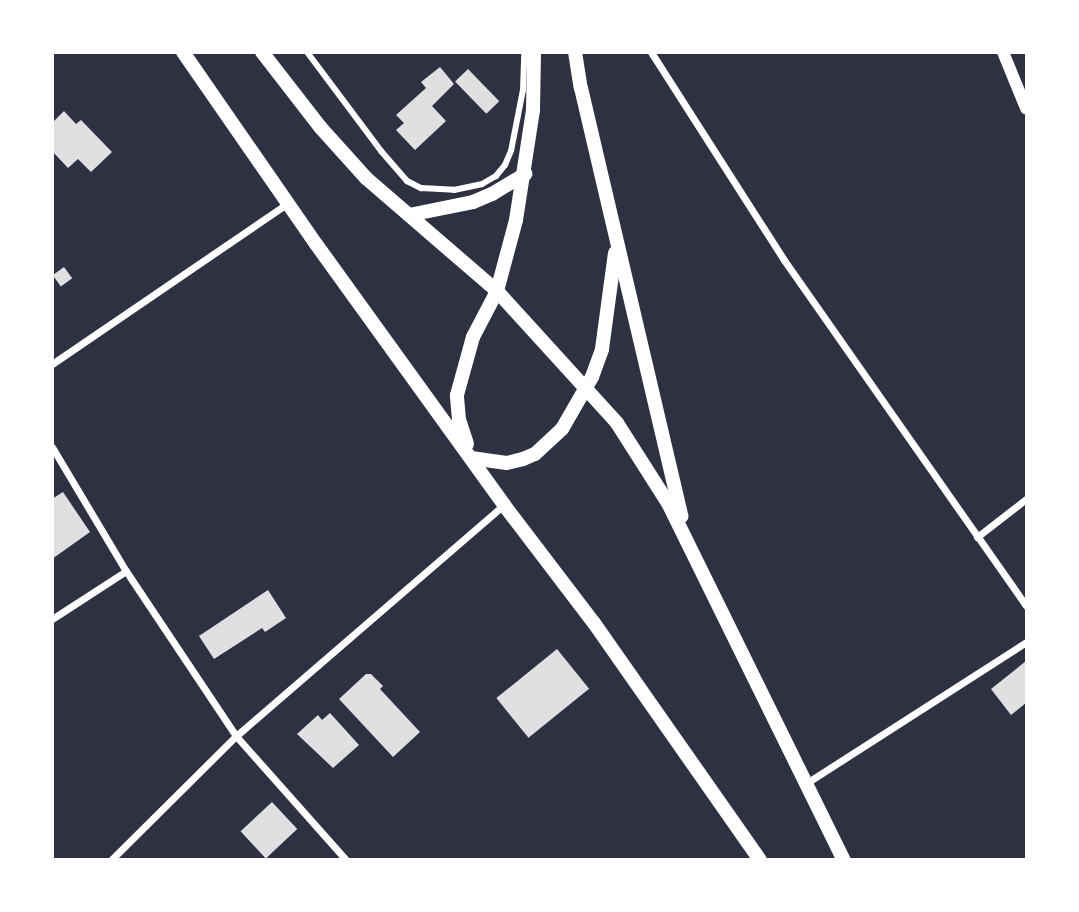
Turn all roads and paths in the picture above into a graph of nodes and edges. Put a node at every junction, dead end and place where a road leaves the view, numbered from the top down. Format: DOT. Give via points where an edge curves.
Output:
graph roads {
  1 [pos="183,52"];
  2 [pos="262,52"];
  3 [pos="307,52"];
  4 [pos="524,52"];
  5 [pos="534,52"];
  6 [pos="575,52"];
  7 [pos="651,52"];
  8 [pos="1003,52"];
  9 [pos="1027,108"];
  10 [pos="525,174"];
  11 [pos="288,203"];
  12 [pos="409,215"];
  13 [pos="616,240"];
  14 [pos="497,291"];
  15 [pos="52,364"];
  16 [pos="587,386"];
  17 [pos="52,447"];
  18 [pos="471,458"];
  19 [pos="1027,499"];
  20 [pos="504,505"];
  21 [pos="976,537"];
  22 [pos="686,538"];
  23 [pos="126,571"];
  24 [pos="1027,606"];
  25 [pos="52,619"];
  26 [pos="1027,642"];
  27 [pos="236,736"];
  28 [pos="805,785"];
  29 [pos="111,859"];
  30 [pos="346,859"];
  31 [pos="760,859"];
  32 [pos="844,859"];
  1 -- 11 [label="main road"];
  2 -- 12 [label="main road" via="347,158"];
  3 -- 4 [label="street" via="407,181 421,188 454,190 482,184 505,165 523,90"];
  5 -- 10 [label="main road"];
  6 -- 13 [label="main road"];
  7 -- 21 [label="street" via="784,260"];
  8 -- 9 [label="street"];
  10 -- 12 [label="main road" via="473,202"];
  10 -- 14 [label="main road"];
  11 -- 15 [label="street"];
  11 -- 18 [label="main road"];
  12 -- 14 [label="main road"];
  13 -- 16 [label="main road" via="606,330"];
  13 -- 22 [label="main road"];
  14 -- 16 [label="main road"];
  14 -- 18 [label="main road" via="473,337 457,395"];
  16 -- 18 [label="main road" via="562,429 536,454 507,463"];
  16 -- 22 [label="main road" via="642,458"];
  17 -- 23 [label="street"];
  18 -- 20 [label="main road"];
  19 -- 21 [label="street"];
  20 -- 27 [label="street"];
  20 -- 31 [label="main road" via="594,623"];
  21 -- 24 [label="street"];
  22 -- 28 [label="main road"];
  23 -- 25 [label="street"];
  23 -- 27 [label="street"];
  26 -- 28 [label="street"];
  27 -- 29 [label="street"];
  27 -- 30 [label="street"];
  28 -- 32 [label="main road"];
}
